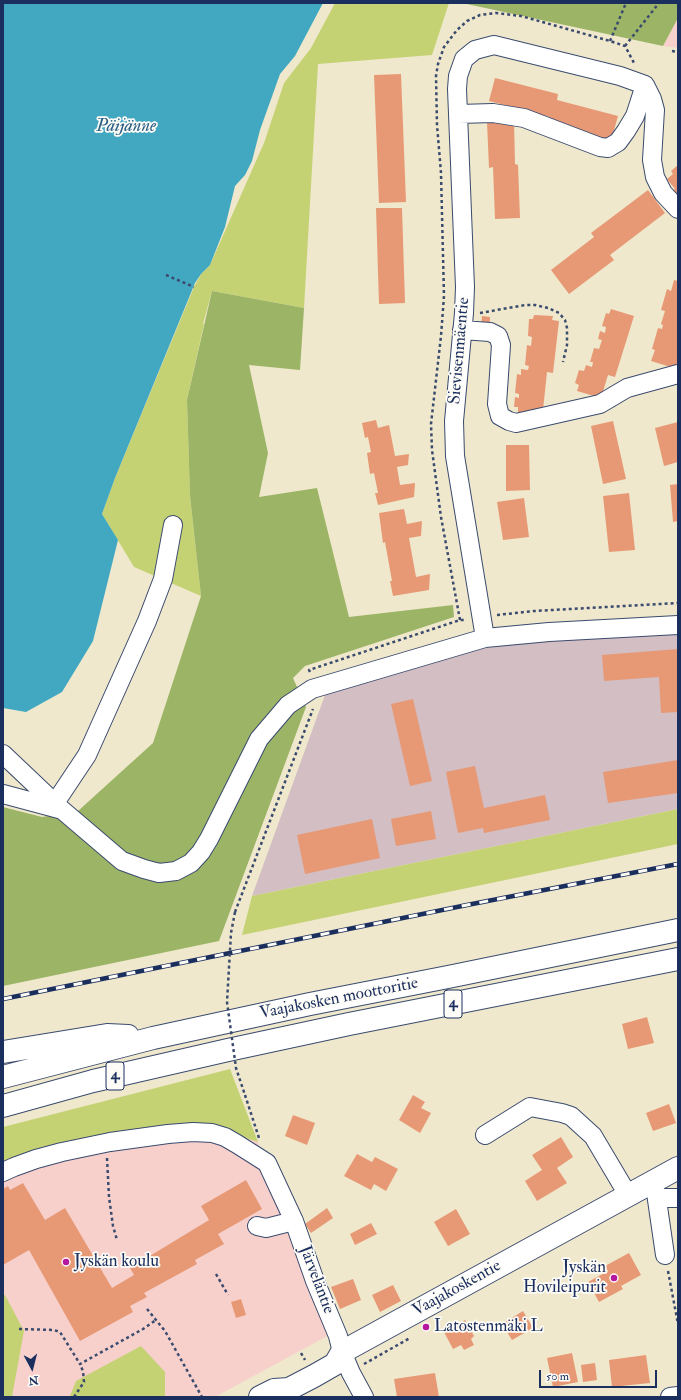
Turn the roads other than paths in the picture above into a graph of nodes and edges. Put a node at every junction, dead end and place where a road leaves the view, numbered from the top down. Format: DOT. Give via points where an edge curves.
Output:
graph roads {
  1 [pos="645,85"];
  2 [pos="458,114"];
  3 [pos="678,209"];
  4 [pos="463,322"];
  5 [pos="678,374"];
  6 [pos="173,525"];
  7 [pos="678,625"];
  8 [pos="485,638"];
  9 [pos="3,754"];
  10 [pos="3,794"];
  11 [pos="58,806"];
  12 [pos="678,930"];
  13 [pos="678,959"];
  14 [pos="153,1038"];
  15 [pos="3,1052"];
  16 [pos="3,1077"];
  17 [pos="3,1106"];
  18 [pos="485,1135"];
  19 [pos="678,1168"];
  20 [pos="3,1172"];
  21 [pos="654,1190"];
  22 [pos="628,1195"];
  23 [pos="678,1198"];
  24 [pos="294,1222"];
  25 [pos="257,1226"];
  26 [pos="665,1255"];
  27 [pos="342,1352"];
  28 [pos="267,1393"];
  29 [pos="678,1396"];
  30 [pos="364,1397"];
  31 [pos="670,1397"];
  1 -- 2 [label="street" via="635,116 626,132 618,142 608,148 524,118 493,113"];
  1 -- 2 [label="street, Sievisenmäentie" via="620,76 494,45 475,50 464,59 458,76"];
  1 -- 3 [label="street" via="655,110 652,160 655,176 663,193"];
  2 -- 4 [label="street, Sievisenmäentie" via="465,287"];
  4 -- 5 [label="street" via="498,336 501,345 497,404 500,416 508,422 516,423 600,404 627,388"];
  4 -- 8 [label="street, Sievisenmäentie" via="454,421 454,456"];
  6 -- 11 [label="street" via="163,579 147,621 87,755"];
  7 -- 8 [label="street"];
  8 -- 11 [label="street" via="312,689 288,705 259,739 201,852 191,863 176,871 159,873 122,861"];
  9 -- 11 [label="street"];
  10 -- 11 [label="street"];
  12 -- 14 [label="main road, Vaajakosken moottoritie / 4"];
  13 -- 17 [label="main road, Vaajakosken moottoritie / 4" via="228,1050 93,1081"];
  14 -- 15 [label="main road" via="108,1035"];
  14 -- 16 [label="main road, Vaajakosken moottoritie / 4"];
  18 -- 22 [label="street" via="530,1107 571,1116 593,1136"];
  19 -- 21 [label="main road, Vaajakoskentie"];
  20 -- 24 [label="street, Järveläntie" via="36,1158 110,1142 174,1133 212,1133 225,1137 267,1163"];
  21 -- 22 [label="main road, Vaajakoskentie"];
  21 -- 23 [label="street"];
  21 -- 26 [label="street"];
  22 -- 27 [label="main road, Vaajakoskentie"];
  24 -- 25 [label="street" via="266,1228"];
  24 -- 27 [label="street, Järveläntie"];
  27 -- 28 [label="main road, Vaajakoskentie" via="335,1364 290,1389"];
  27 -- 30 [label="street, Järveläntie" via="350,1373"];
  29 -- 31 [label="street"];
}
